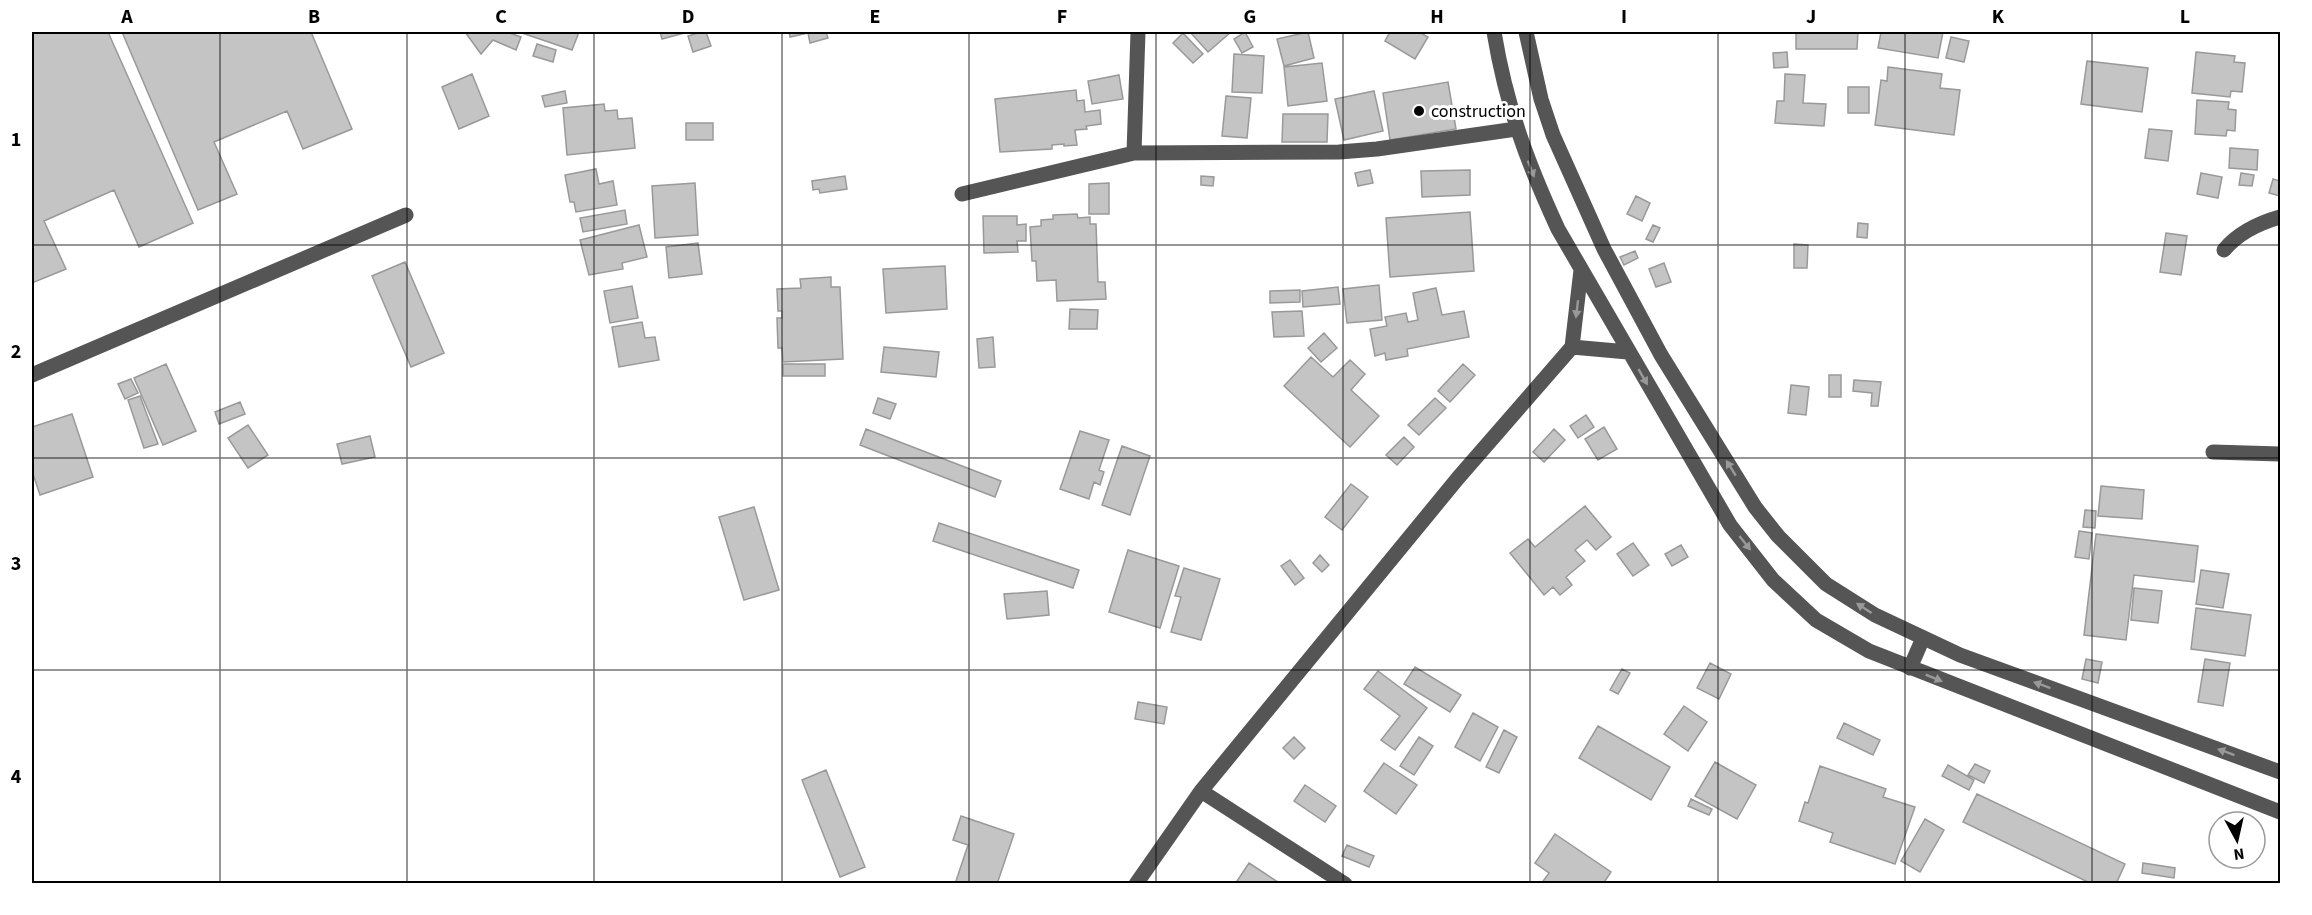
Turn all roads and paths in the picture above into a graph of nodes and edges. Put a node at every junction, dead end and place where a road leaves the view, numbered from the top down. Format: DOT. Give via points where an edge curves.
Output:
graph roads {
  1 [pos="1138,32"];
  2 [pos="1494,32"];
  3 [pos="1526,32"];
  4 [pos="1516,129"];
  5 [pos="1134,153"];
  6 [pos="962,194"];
  7 [pos="406,215"];
  8 [pos="2280,217"];
  9 [pos="2224,250"];
  10 [pos="1581,270"];
  11 [pos="1572,347"];
  12 [pos="1628,352"];
  13 [pos="32,375"];
  14 [pos="2213,452"];
  15 [pos="2280,454"];
  16 [pos="1923,638"];
  17 [pos="1910,668"];
  18 [pos="2280,772"];
  19 [pos="1201,790"];
  20 [pos="2280,813"];
  21 [pos="1136,884"];
  22 [pos="1345,884"];
  1 -- 5 [label="street"];
  2 -- 4 [label="street"];
  16 -- 3 [label="street, one-way" via="1875,615 1826,584 1755,507 1661,355 1604,249 1540,99"];
  4 -- 5 [label="street" via="1339,152"];
  4 -- 10 [label="street, one-way" via="1537,184"];
  5 -- 6 [label="street"];
  7 -- 13 [label="street"];
  8 -- 9 [label="street" via="2232,239"];
  10 -- 11 [label="street, one-way"];
  10 -- 12 [label="street"];
  11 -- 12 [label="street"];
  11 -- 19 [label="street" via="1458,478"];
  12 -- 17 [label="street, one-way" via="1730,525 1773,580 1816,620 1869,651"];
  14 -- 15 [label="street"];
  16 -- 17 [label="street"];
  18 -- 16 [label="street, one-way"];
  17 -- 20 [label="street, one-way"];
  19 -- 21 [label="street"];
  19 -- 22 [label="street"];
}
